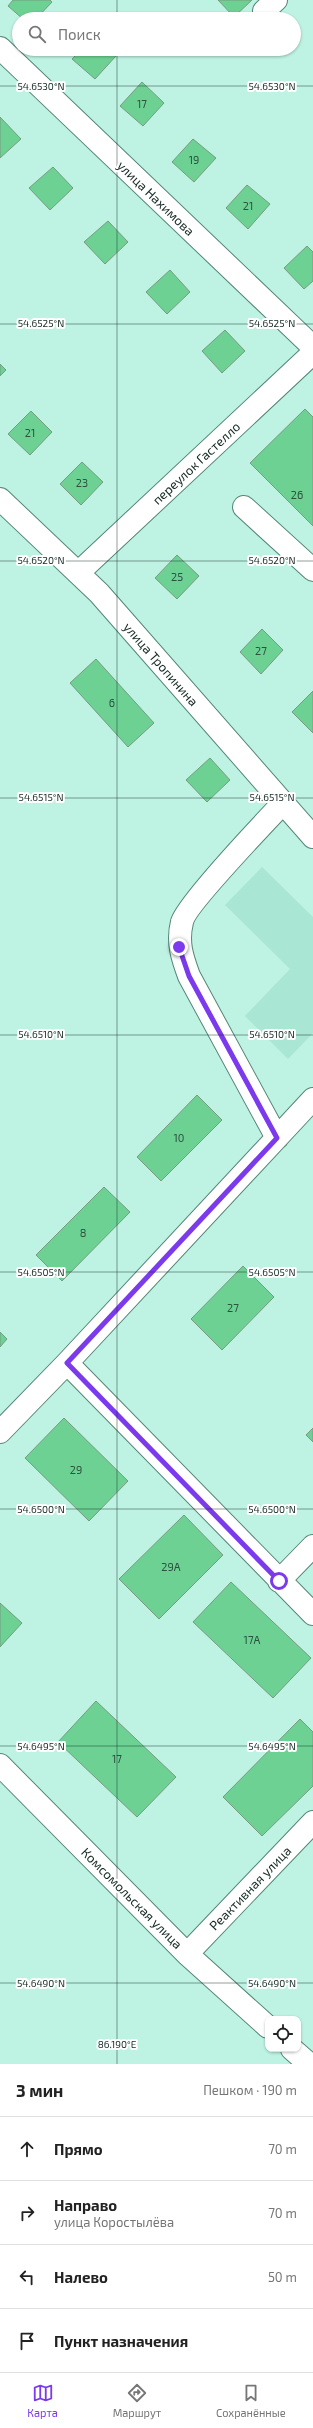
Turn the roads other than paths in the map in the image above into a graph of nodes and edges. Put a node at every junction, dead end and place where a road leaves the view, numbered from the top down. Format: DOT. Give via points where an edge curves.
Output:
graph roads {
  1 [pos="0,48"];
  2 [pos="313,348"];
  3 [pos="313,353"];
  4 [pos="0,499"];
  5 [pos="244,507"];
  6 [pos="313,570"];
  7 [pos="78,573"];
  8 [pos="283,802"];
  9 [pos="313,837"];
  10 [pos="313,1099"];
  11 [pos="277,1138"];
  12 [pos="67,1363"];
  13 [pos="0,1432"];
  14 [pos="313,1546"];
  15 [pos="279,1581"];
  16 [pos="313,1614"];
  17 [pos="1,1768"];
  18 [pos="313,1822"];
  19 [pos="187,1954"];
  20 [pos="265,2024"];
  21 [pos="295,2052"];
  22 [pos="309,2064"];
  1 -- 2 [label="street, улица Нахимова"];
  3 -- 7 [label="street, переулок Гастелло"];
  4 -- 7 [label="street, улица Тропинина"];
  5 -- 6 [label="street"];
  7 -- 8 [label="street, улица Тропинина" via="99,593"];
  8 -- 9 [label="street, улица Тропинина"];
  8 -- 11 [label="street" via="182,920 179,947 189,976"];
  10 -- 11 [label="street"];
  11 -- 12 [label="street"];
  12 -- 13 [label="street"];
  12 -- 15 [label="street"];
  14 -- 15 [label="street"];
  15 -- 16 [label="street"];
  17 -- 19 [label="street, Комсомольская улица"];
  18 -- 19 [label="street, Реактивная улица"];
  19 -- 20 [label="street, Комсомольская улица"];
  21 -- 22 [label="street"];
}
